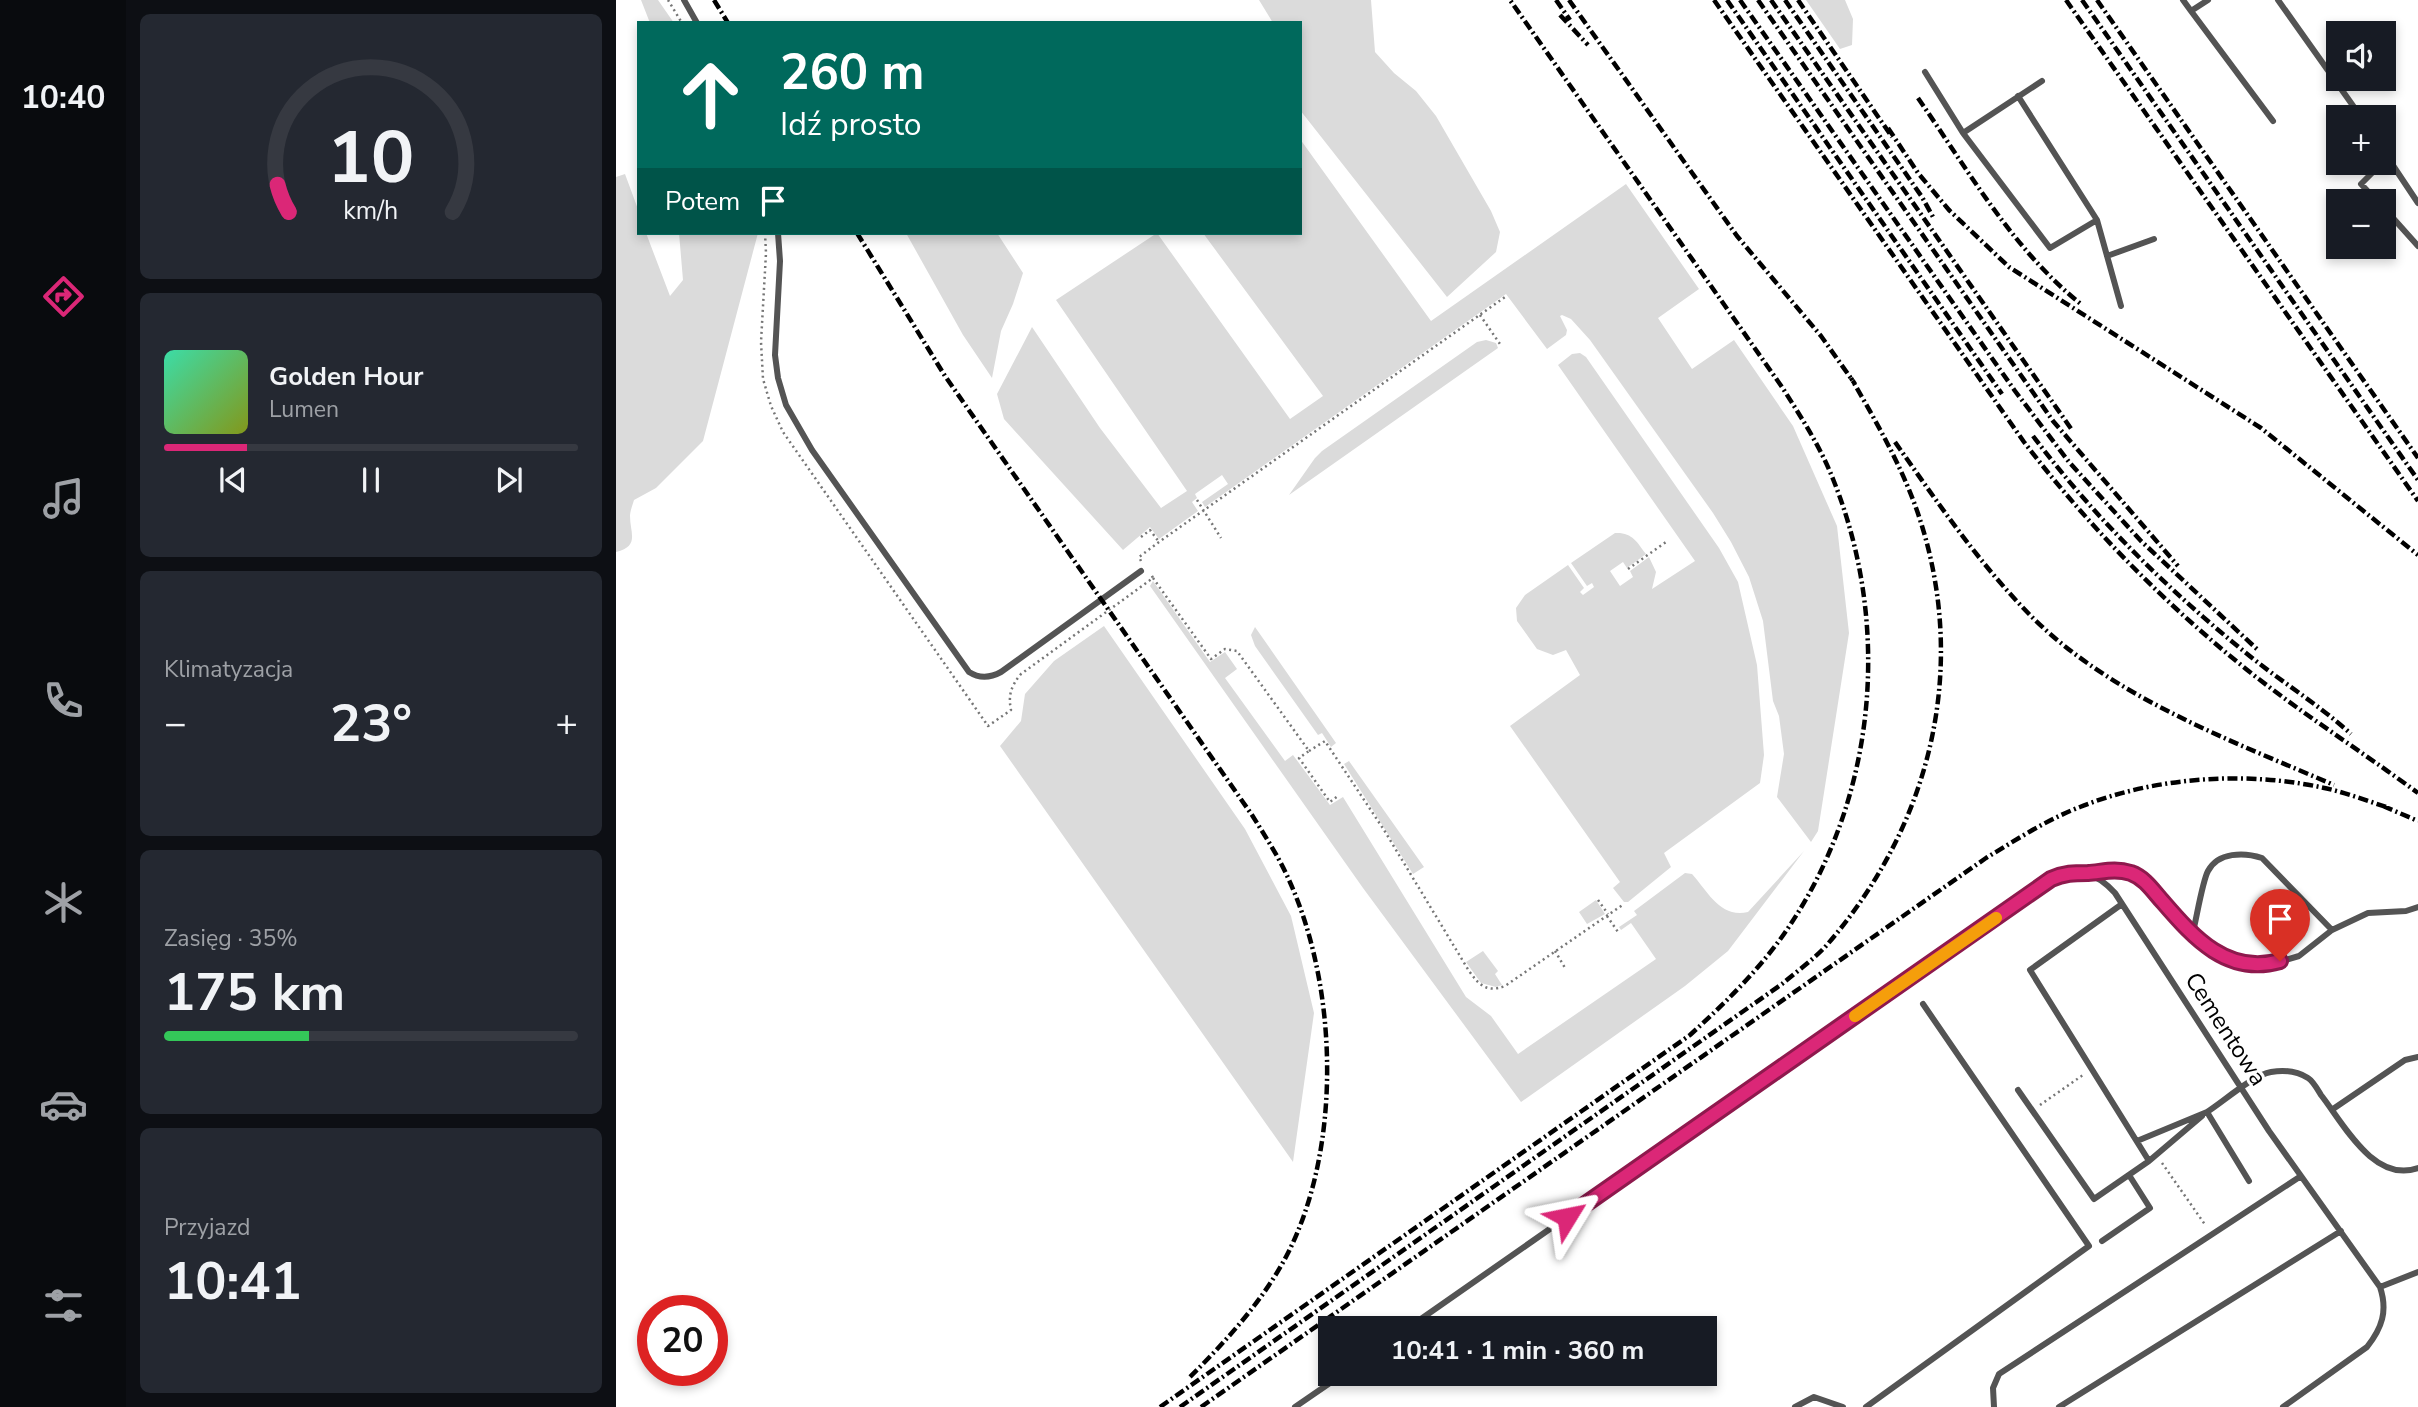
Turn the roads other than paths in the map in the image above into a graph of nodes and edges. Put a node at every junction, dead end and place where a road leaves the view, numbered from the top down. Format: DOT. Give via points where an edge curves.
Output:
graph roads {
  1 [pos="684,0"];
  2 [pos="2183,0"];
  3 [pos="2208,0"];
  4 [pos="2278,0"];
  5 [pos="2191,11"];
  6 [pos="696,21"];
  7 [pos="1925,72"];
  8 [pos="2042,81"];
  9 [pos="2018,96"];
  10 [pos="2352,105"];
  11 [pos="2273,121"];
  12 [pos="1963,133"];
  13 [pos="2396,174"];
  14 [pos="2369,175"];
  15 [pos="2366,189"];
  16 [pos="2418,203"];
  17 [pos="2097,220"];
  18 [pos="2396,221"];
  19 [pos="778,235"];
  20 [pos="2154,239"];
  21 [pos="2418,246"];
  22 [pos="2107,256"];
  23 [pos="2121,306"];
  24 [pos="1141,571"];
  25 [pos="2088,873"];
  26 [pos="2122,904"];
  27 [pos="2418,907"];
  28 [pos="2332,930"];
  29 [pos="2192,936"];
  30 [pos="1923,1003"];
  31 [pos="2418,1057"];
  32 [pos="2242,1089"];
  33 [pos="2018,1090"];
  34 [pos="2333,1110"];
  35 [pos="2207,1112"];
  36 [pos="2137,1141"];
  37 [pos="2149,1161"];
  38 [pos="2418,1168"];
  39 [pos="2129,1175"];
  40 [pos="2301,1176"];
  41 [pos="2249,1181"];
  42 [pos="2341,1231"];
  43 [pos="2102,1241"];
  44 [pos="2418,1272"];
  45 [pos="2380,1287"];
  46 [pos="1425,1316"];
  47 [pos="1328,1386"];
  48 [pos="1303,1405"];
  49 [pos="1295,1407"];
  50 [pos="1795,1407"];
  51 [pos="1843,1407"];
  52 [pos="1866,1407"];
  53 [pos="1994,1407"];
  54 [pos="2059,1407"];
  55 [pos="2283,1407"];
  1 -- 6 [label="lane"];
  2 -- 5 [label="lane"];
  3 -- 5 [label="lane"];
  4 -- 10 [label="lane"];
  5 -- 11 [label="lane"];
  7 -- 12 [label="lane"];
  8 -- 9 [label="lane"];
  9 -- 12 [label="lane"];
  9 -- 17 [label="lane"];
  12 -- 17 [label="lane" via="2050,248"];
  13 -- 16 [label="lane"];
  14 -- 15 [label="lane" via="2361,184"];
  17 -- 22 [label="lane"];
  18 -- 21 [label="lane"];
  19 -- 24 [label="lane" via="775,355 786,405 812,450 965,668 980,677 1001,672"];
  20 -- 22 [label="lane"];
  22 -- 23 [label="lane"];
  25 -- 26 [label="lane, Cementowa" via="2109,885"];
  25 -- 29 [label="lane" via="2119,870 2133,874 2146,882"];
  25 -- 46 [label="lane" via="2072,872 2051,879"];
  26 -- 32 [label="lane, Cementowa"];
  26 -- 36 [label="lane" via="2030,970"];
  27 -- 28 [label="lane" via="2368,913"];
  28 -- 29 [label="lane" via="2299,956 2262,967 2224,958"];
  28 -- 29 [label="lane" via="2262,858 2234,854 2218,860 2208,871"];
  30 -- 52 [label="lane" via="2089,1246"];
  31 -- 34 [label="lane" via="2405,1060"];
  32 -- 34 [label="lane" via="2269,1072 2287,1071 2309,1078"];
  32 -- 35 [label="lane"];
  32 -- 40 [label="lane, Cementowa"];
  33 -- 39 [label="lane" via="2094,1199"];
  34 -- 38 [label="lane" via="2377,1164 2392,1169"];
  35 -- 36 [label="lane"];
  35 -- 37 [label="lane"];
  35 -- 41 [label="lane"];
  36 -- 37 [label="lane"];
  37 -- 39 [label="lane"];
  39 -- 43 [label="lane" via="2150,1208"];
  40 -- 42 [label="lane, Cementowa"];
  40 -- 53 [label="lane" via="1998,1374"];
  42 -- 45 [label="lane, Cementowa"];
  42 -- 54 [label="lane"];
  44 -- 45 [label="lane"];
  45 -- 55 [label="lane" via="2384,1317 2367,1347"];
  47 -- 48 [label="lane"];
  48 -- 49 [label="lane"];
  50 -- 51 [label="lane" via="1814,1397"];
}
